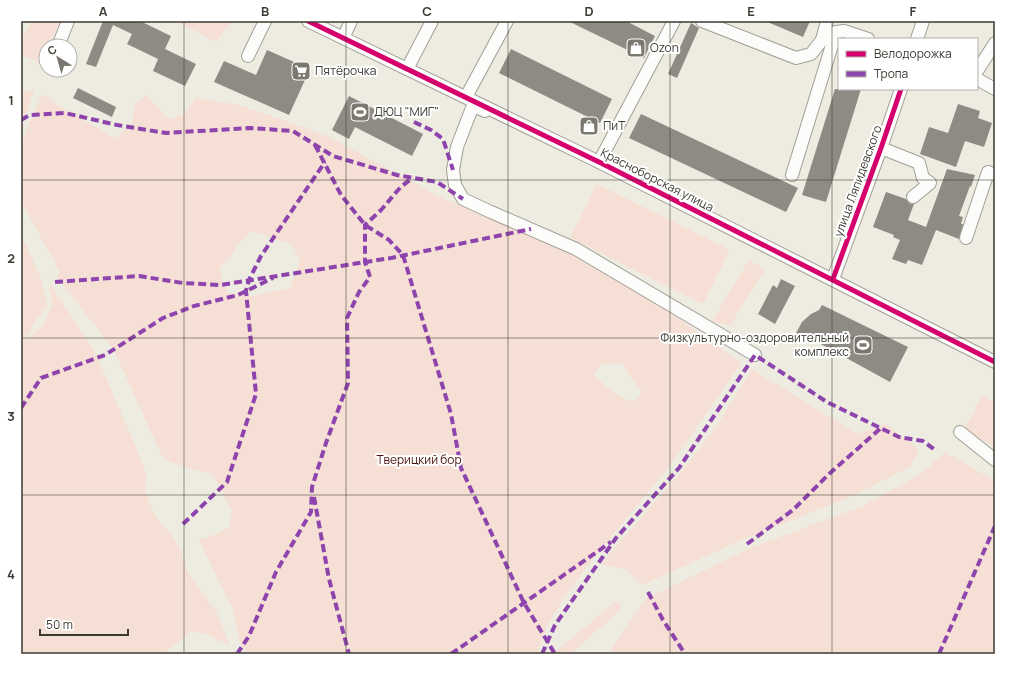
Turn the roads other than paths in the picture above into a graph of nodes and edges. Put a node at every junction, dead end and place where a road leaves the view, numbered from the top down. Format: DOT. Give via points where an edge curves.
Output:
graph roads {
  1 [pos="68,21"];
  2 [pos="265,21"];
  3 [pos="308,21"];
  4 [pos="351,21"];
  5 [pos="432,21"];
  6 [pos="507,21"];
  7 [pos="674,21"];
  8 [pos="702,21"];
  9 [pos="828,21"];
  10 [pos="923,21"];
  11 [pos="836,32"];
  12 [pos="61,38"];
  13 [pos="343,38"];
  14 [pos="865,38"];
  15 [pos="917,38"];
  16 [pos="822,40"];
  17 [pos="995,43"];
  18 [pos="248,56"];
  19 [pos="407,68"];
  20 [pos="978,69"];
  21 [pos="978,80"];
  22 [pos="995,89"];
  23 [pos="901,90"];
  24 [pos="466,97"];
  25 [pos="535,131"];
  26 [pos="882,148"];
  27 [pos="599,162"];
  28 [pos="792,175"];
  29 [pos="995,175"];
  30 [pos="913,197"];
  31 [pos="966,238"];
  32 [pos="833,279"];
  33 [pos="755,355"];
  34 [pos="995,362"];
  35 [pos="960,432"];
  36 [pos="995,460"];
  1 -- 12 [label="street"];
  2 -- 18 [label="street"];
  3 -- 13 [label="street, Красноборская улица"];
  4 -- 13 [label="street"];
  5 -- 19 [label="street"];
  6 -- 24 [label="street"];
  7 -- 27 [label="street"];
  8 -- 16 [label="street" via="796,58 811,54"];
  9 -- 16 [label="street"];
  10 -- 15 [label="street"];
  11 -- 14 [label="street" via="844,31"];
  11 -- 16 [label="street"];
  11 -- 28 [label="street"];
  13 -- 19 [label="street, Красноборская улица"];
  17 -- 20 [label="street"];
  19 -- 24 [label="street, Красноборская улица"];
  21 -- 22 [label="street"];
  23 -- 26 [label="street, улица Ляпидевского"];
  24 -- 25 [label="street, Красноборская улица"];
  25 -- 27 [label="street, Красноборская улица"];
  25 -- 33 [label="street" via="527,132 476,107 472,108 457,147 454,170 455,185 463,199 576,249"];
  26 -- 30 [label="street" via="919,163 922,178 930,184"];
  26 -- 32 [label="street, улица Ляпидевского"];
  27 -- 32 [label="street, Красноборская улица"];
  29 -- 31 [label="street" via="988,172"];
  32 -- 34 [label="street, Красноборская улица"];
  35 -- 36 [label="street"];
}
